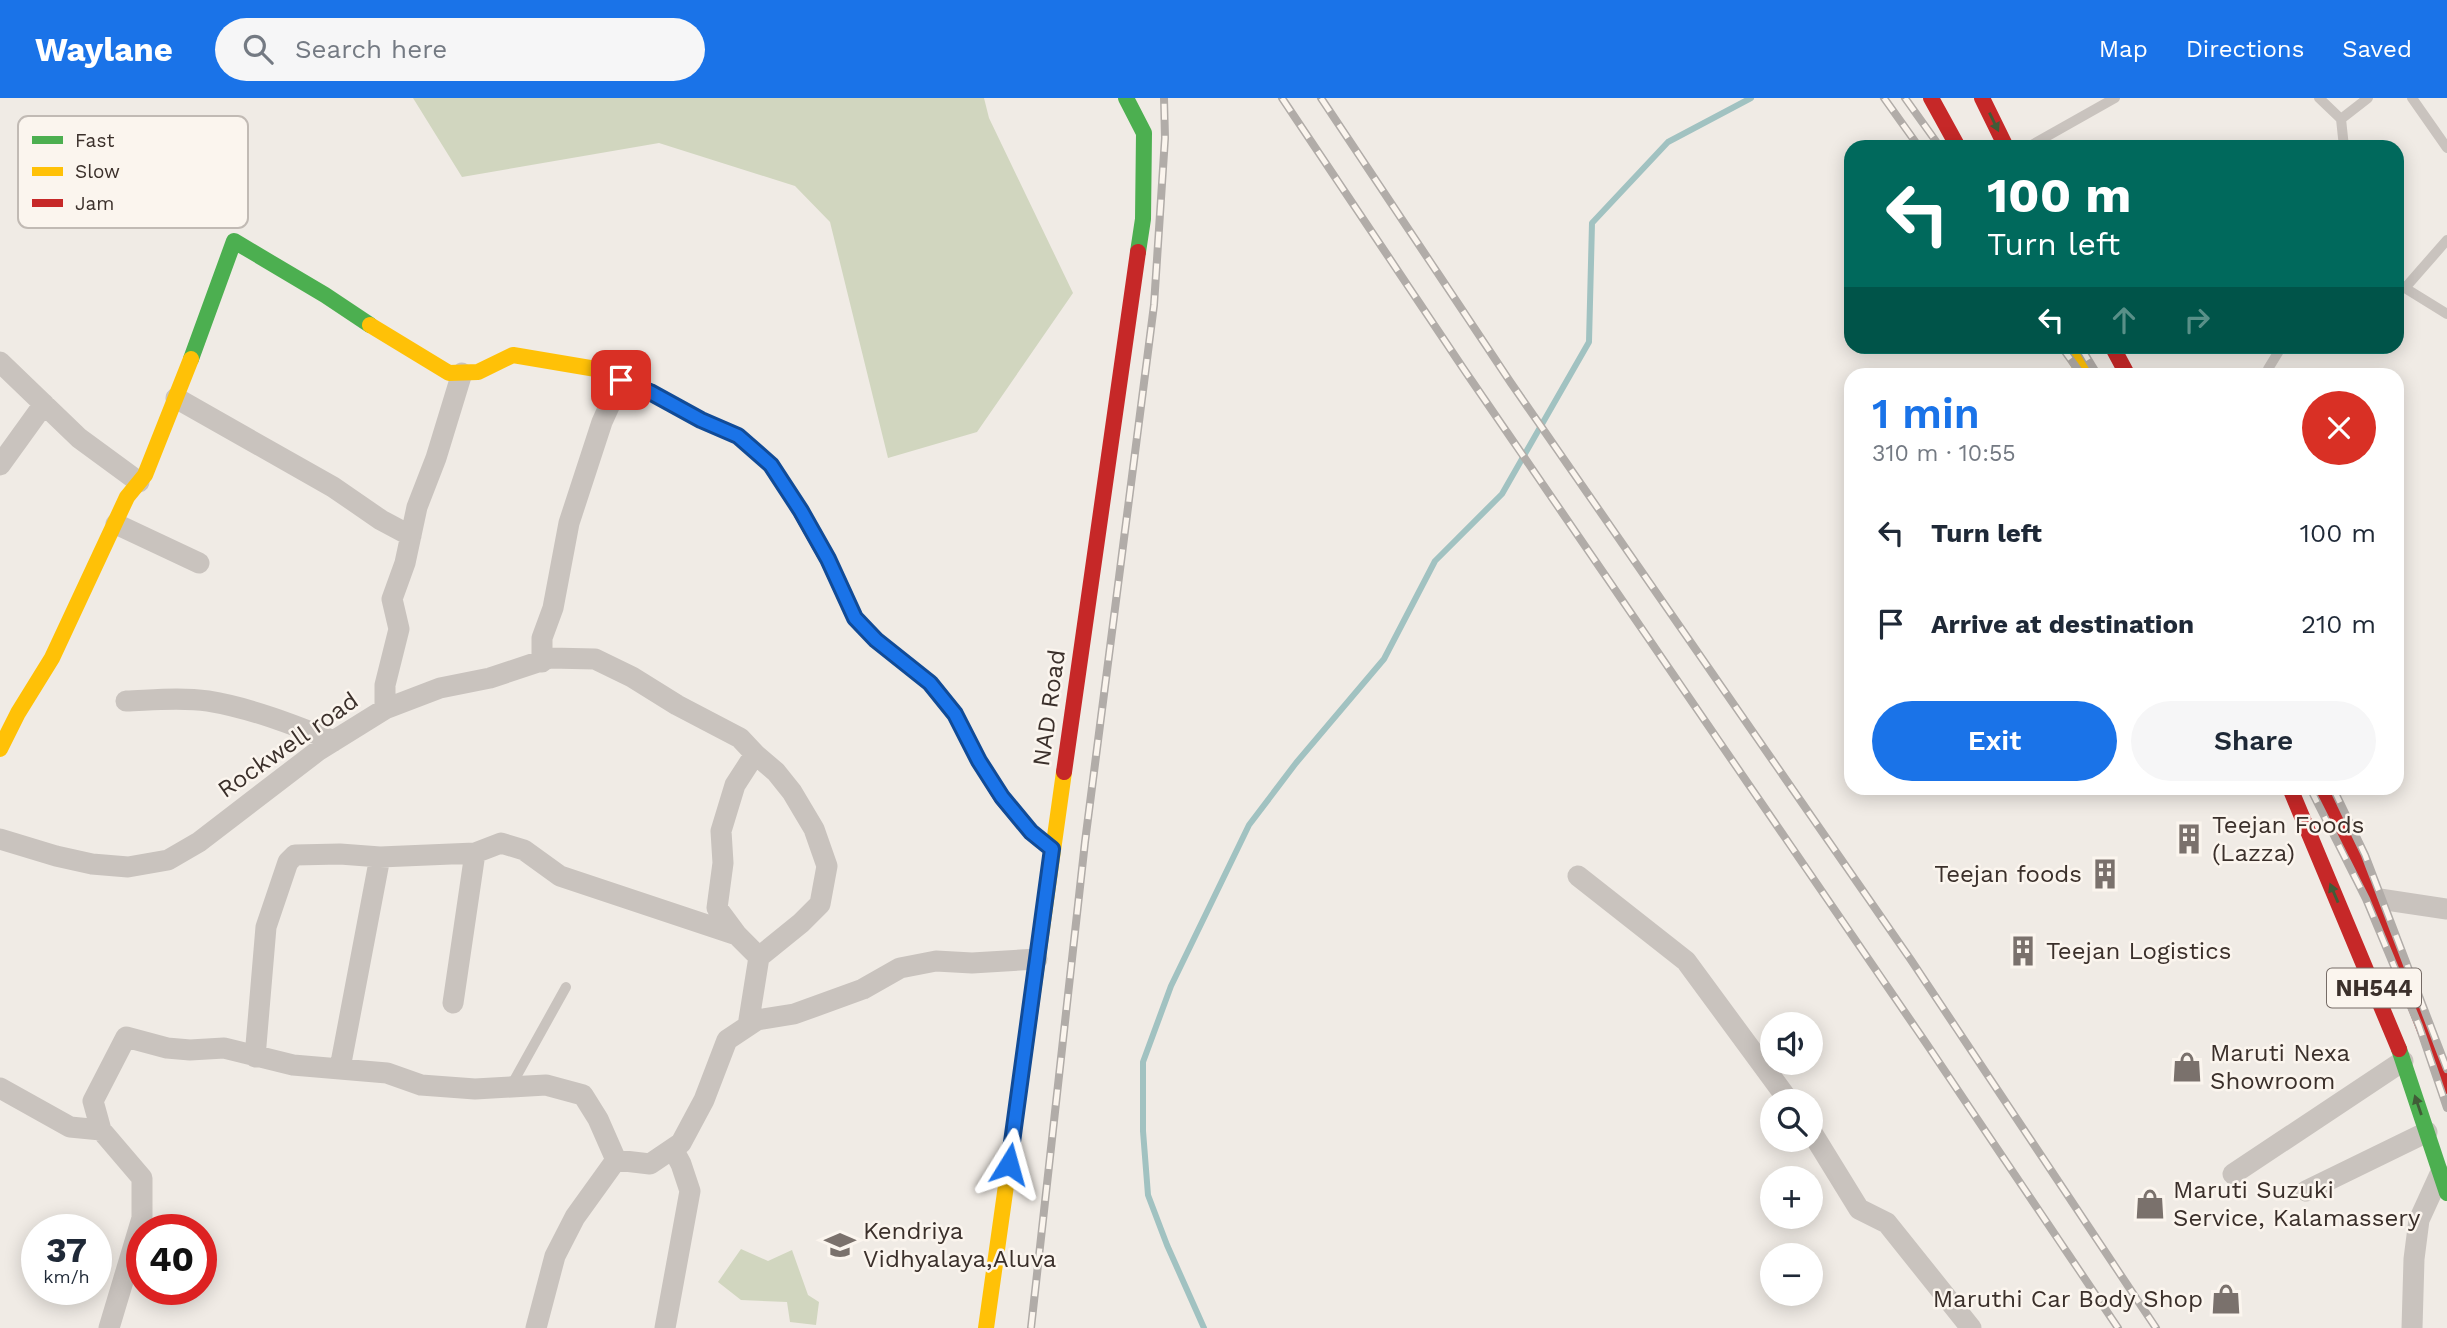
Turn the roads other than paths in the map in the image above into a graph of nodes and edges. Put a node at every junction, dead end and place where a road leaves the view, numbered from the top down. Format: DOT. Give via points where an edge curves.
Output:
graph roads {
  1 [pos="1126,98"];
  2 [pos="1982,98"];
  3 [pos="2115,98"];
  4 [pos="2319,98"];
  5 [pos="2368,98"];
  6 [pos="2412,98"];
  7 [pos="1934,104"];
  8 [pos="2341,119"];
  9 [pos="1954,140"];
  10 [pos="2003,140"];
  11 [pos="2040,140"];
  12 [pos="2343,140"];
  13 [pos="2447,148"];
  14 [pos="2447,240"];
  15 [pos="2404,283"];
  16 [pos="2404,288"];
  17 [pos="2447,314"];
  18 [pos="0,362"];
  19 [pos="462,373"];
  20 [pos="621,380"];
  21 [pos="176,398"];
  22 [pos="44,404"];
  23 [pos="0,465"];
  24 [pos="139,482"];
  25 [pos="116,524"];
  26 [pos="411,536"];
  27 [pos="199,563"];
  28 [pos="542,662"];
  29 [pos="126,701"];
  30 [pos="385,709"];
  31 [pos="334,741"];
  32 [pos="0,749"];
  33 [pos="755,754"];
  34 [pos="2293,795"];
  35 [pos="2326,795"];
  36 [pos="0,839"];
  37 [pos="1052,849"];
  38 [pos="475,853"];
  39 [pos="380,856"];
  40 [pos="1578,876"];
  41 [pos="2373,898"];
  42 [pos="2447,909"];
  43 [pos="737,935"];
  44 [pos="759,957"];
  45 [pos="1037,959"];
  46 [pos="566,987"];
  47 [pos="453,1003"];
  48 [pos="748,1026"];
  49 [pos="255,1057"];
  50 [pos="2403,1061"];
  51 [pos="340,1068"];
  52 [pos="511,1086"];
  53 [pos="2447,1086"];
  54 [pos="0,1088"];
  55 [pos="1780,1089"];
  56 [pos="101,1130"];
  57 [pos="2427,1132"];
  58 [pos="673,1149"];
  59 [pos="1823,1150"];
  60 [pos="616,1160"];
  61 [pos="2234,1174"];
  62 [pos="2444,1183"];
  63 [pos="2306,1191"];
  64 [pos="109,1328"];
  65 [pos="536,1328"];
  66 [pos="666,1328"];
  67 [pos="986,1328"];
  68 [pos="1970,1328"];
  69 [pos="2412,1328"];
  1 -- 37 [label="main road, NAD Road" via="1144,133 1143,219"];
  2 -- 10 [label="main road, one-way"];
  3 -- 11 [label="lane"];
  4 -- 8 [label="lane"];
  5 -- 8 [label="lane"];
  6 -- 13 [label="lane"];
  7 -- 9 [label="main road"];
  8 -- 12 [label="lane"];
  14 -- 15 [label="lane"];
  16 -- 17 [label="lane"];
  18 -- 22 [label="street"];
  19 -- 20 [label="main road" via="478,372 513,355 596,369"];
  19 -- 21 [label="main road" via="449,373 403,347 234,241"];
  19 -- 26 [label="street"];
  20 -- 28 [label="street" via="602,422 569,523 553,608 542,638"];
  20 -- 37 [label="main road" via="738,436 771,465 828,559 855,618 930,683 955,714 1002,797"];
  21 -- 24 [label="main road"];
  21 -- 26 [label="street"];
  22 -- 23 [label="street"];
  22 -- 24 [label="street" via="79,438"];
  24 -- 25 [label="main road"];
  25 -- 27 [label="street"];
  25 -- 32 [label="main road" via="52,657"];
  26 -- 30 [label="street" via="392,599 399,629 385,685"];
  28 -- 30 [label="street, Rockwell road" via="440,688"];
  28 -- 33 [label="street, Rockwell road" via="550,658 595,659 740,738"];
  29 -- 31 [label="street" via="208,701"];
  30 -- 31 [label="street, Rockwell road"];
  31 -- 36 [label="street, Rockwell road" via="168,860 128,867 92,864"];
  33 -- 43 [label="street" via="735,786 721,831 718,908"];
  33 -- 44 [label="street, Rockwell road" via="792,792 814,829 827,866 820,904"];
  50 -- 34 [label="main road, NH544, one-way"];
  35 -- 41 [label="main road, NH544"];
  37 -- 45 [label="main road, NAD Road"];
  38 -- 39 [label="street"];
  38 -- 43 [label="street" via="501,842 524,850 560,876"];
  38 -- 47 [label="street"];
  39 -- 49 [label="street" via="295,855 288,862 266,927"];
  39 -- 51 [label="street"];
  40 -- 55 [label="street" via="1686,961"];
  41 -- 42 [label="street"];
  41 -- 53 [label="main road, NH544"];
  43 -- 44 [label="street"];
  44 -- 48 [label="street"];
  45 -- 48 [label="street" via="936,961 901,968 863,989"];
  45 -- 67 [label="main road, NAD Road"];
  46 -- 52 [label="lane"];
  48 -- 58 [label="street" via="727,1040 704,1100 681,1143"];
  49 -- 51 [label="street"];
  49 -- 56 [label="street" via="224,1048 167,1048 126,1037 93,1101"];
  57 -- 50 [label="main road, NH544, one-way"];
  50 -- 61 [label="street"];
  51 -- 52 [label="street" via="387,1073 421,1085"];
  52 -- 60 [label="street" via="546,1085 583,1095"];
  54 -- 56 [label="street" via="70,1127"];
  56 -- 64 [label="street" via="142,1178 142,1218"];
  57 -- 62 [label="main road, NH544"];
  57 -- 63 [label="street"];
  58 -- 60 [label="street" via="650,1164"];
  58 -- 66 [label="street" via="690,1191"];
  59 -- 68 [label="street" via="1859,1209 1886,1223"];
  60 -- 65 [label="street" via="575,1217 555,1256"];
  62 -- 69 [label="street" via="2419,1220"];
}
